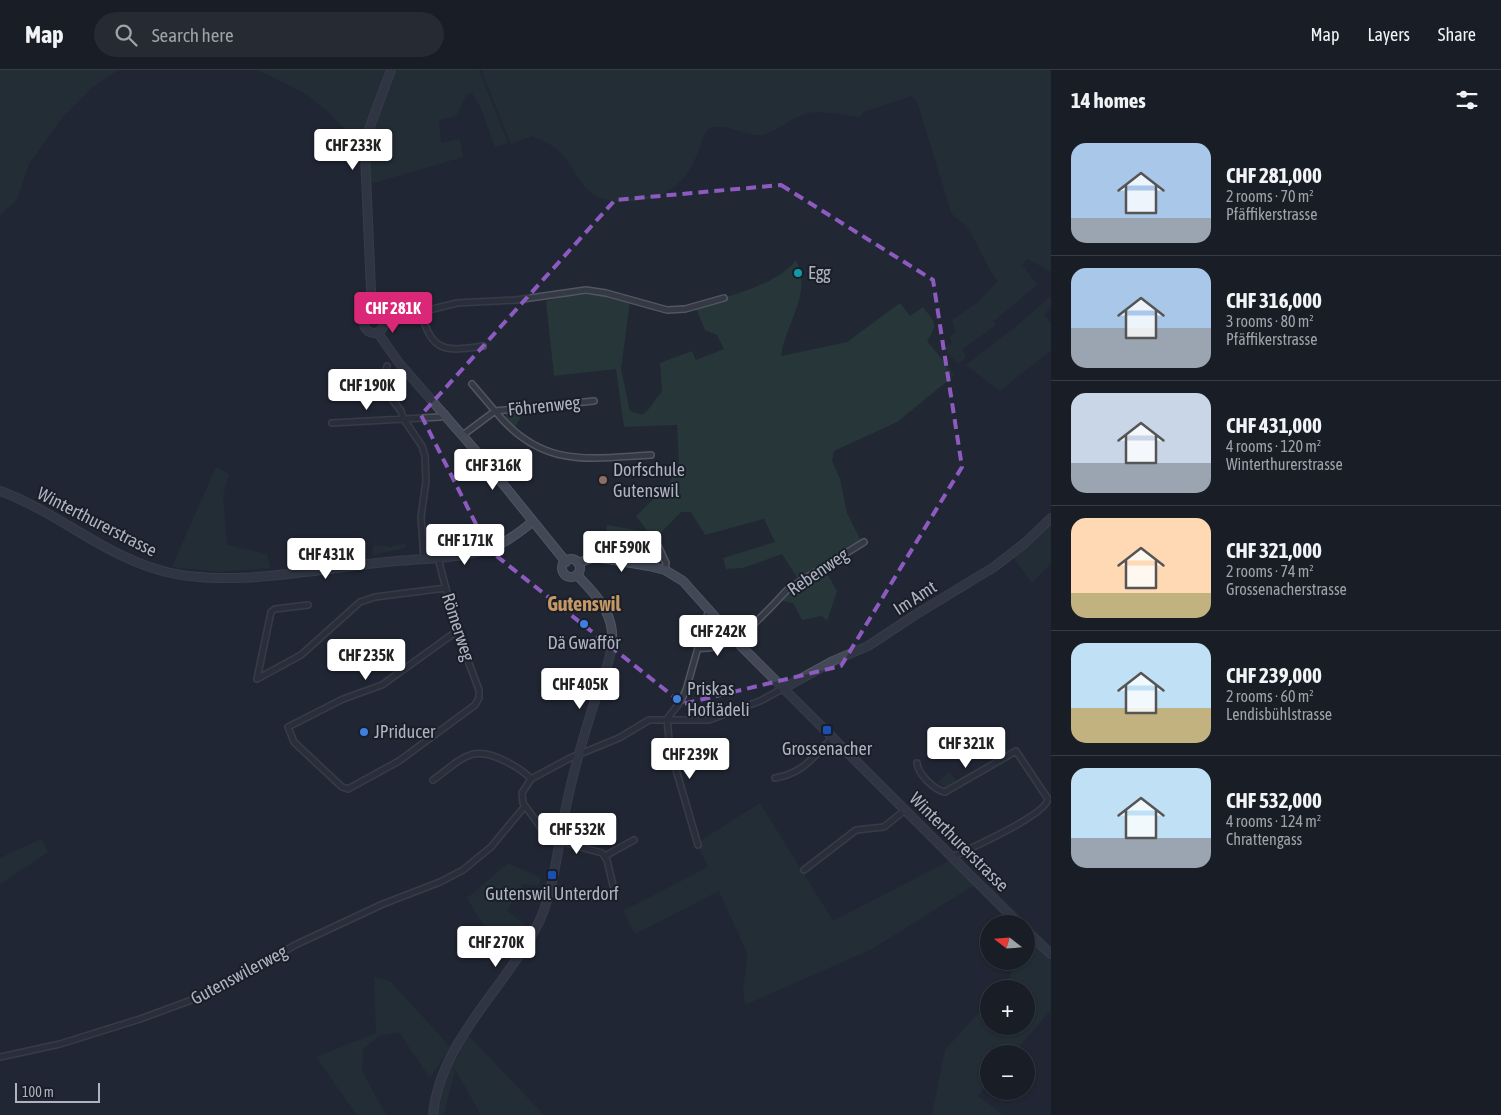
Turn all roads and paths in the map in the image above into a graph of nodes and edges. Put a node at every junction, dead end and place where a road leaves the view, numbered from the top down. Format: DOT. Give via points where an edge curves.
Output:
graph roads {
  1 [pos="391,70"];
  2 [pos="724,298"];
  3 [pos="421,312"];
  4 [pos="372,313"];
  5 [pos="384,321"];
  6 [pos="378,333"];
  7 [pos="484,346"];
  8 [pos="387,366"];
  9 [pos="472,384"];
  10 [pos="594,401"];
  11 [pos="495,411"];
  12 [pos="445,414"];
  13 [pos="403,418"];
  14 [pos="332,423"];
  15 [pos="463,435"];
  16 [pos="651,455"];
  17 [pos="0,491"];
  18 [pos="1051,518"];
  19 [pos="532,522"];
  20 [pos="655,539"];
  21 [pos="864,542"];
  22 [pos="438,558"];
  23 [pos="424,559"];
  24 [pos="566,562"];
  25 [pos="578,563"];
  26 [pos="665,570"];
  27 [pos="577,575"];
  28 [pos="446,588"];
  29 [pos="308,605"];
  30 [pos="709,609"];
  31 [pos="457,631"];
  32 [pos="732,639"];
  33 [pos="699,648"];
  34 [pos="784,688"];
  35 [pos="667,719"];
  36 [pos="834,737"];
  37 [pos="577,755"];
  38 [pos="917,763"];
  39 [pos="775,778"];
  40 [pos="531,779"];
  41 [pos="433,780"];
  42 [pos="525,806"];
  43 [pos="905,810"];
  44 [pos="559,839"];
  45 [pos="634,840"];
  46 [pos="698,845"];
  47 [pos="605,856"];
  48 [pos="952,857"];
  49 [pos="804,870"];
  50 [pos="615,894"];
  51 [pos="1010,915"];
  52 [pos="1035,939"];
  53 [pos="1051,954"];
  54 [pos="0,1057"];
  55 [pos="432,1115"];
  1 -- 4 [label="main road" via="370,129 365,154"];
  2 -- 3 [label="street" via="685,309 667,310 586,290 516,300 457,302"];
  3 -- 5 [label="street"];
  3 -- 7 [label="street" via="428,335 439,346"];
  4 -- 5 [label="main road" via="380,314"];
  4 -- 6 [label="main road" via="365,318 364,327 370,333"];
  5 -- 6 [label="main road"];
  6 -- 12 [label="main road" via="399,363"];
  8 -- 13 [label="street" via="384,386"];
  9 -- 11 [label="street"];
  10 -- 11 [label="street, Föhrenweg"];
  11 -- 15 [label="street"];
  11 -- 16 [label="street" via="524,440 556,455 580,459"];
  12 -- 13 [label="street" via="440,417"];
  12 -- 15 [label="main road"];
  13 -- 14 [label="street"];
  13 -- 23 [label="street" via="425,456 421,526"];
  15 -- 19 [label="main road"];
  17 -- 23 [label="main road, Winterthurerstrasse" via="34,506 123,556 180,575 233,577"];
  18 -- 34 [label="main road, Im Amt" via="1026,543 994,567 868,646"];
  19 -- 22 [label="main road, Winterthurerstrasse" via="490,549"];
  19 -- 24 [label="main road"];
  20 -- 26 [label="street" via="666,563"];
  21 -- 32 [label="street, Rebenweg" via="788,588 769,610"];
  22 -- 23 [label="main road, Winterthurerstrasse"];
  22 -- 28 [label="street, Römerweg"];
  24 -- 25 [label="main road"];
  24 -- 27 [label="main road" via="562,568 565,574"];
  25 -- 26 [label="main road, Winterthurerstrasse" via="595,557"];
  25 -- 27 [label="main road"];
  26 -- 30 [label="main road, Winterthurerstrasse" via="683,581"];
  27 -- 37 [label="main road" via="604,608 611,625 612,642"];
  28 -- 29 [label="street" via="375,597 360,602 297,658 257,678 271,612"];
  28 -- 31 [label="street, Römerweg"];
  30 -- 32 [label="main road, Winterthurerstrasse"];
  30 -- 33 [label="street"];
  31 -- 31 [label="street, Römerweg" via="382,685 343,699 288,727 294,742 348,789 399,761 475,705 479,690"];
  32 -- 33 [label="street, Rebenweg" via="712,648"];
  32 -- 34 [label="main road, Winterthurerstrasse"];
  33 -- 35 [label="street" via="683,697"];
  34 -- 35 [label="street" via="718,718"];
  34 -- 36 [label="main road, Winterthurerstrasse"];
  35 -- 37 [label="street" via="649,720 619,738"];
  35 -- 46 [label="street" via="670,749"];
  36 -- 39 [label="street" via="791,775"];
  36 -- 43 [label="main road, Winterthurerstrasse"];
  37 -- 40 [label="street"];
  37 -- 44 [label="main road"];
  38 -- 48 [label="street" via="917,769 929,782 945,792 1016,751 1046,796 1048,802 1044,807 1009,830"];
  40 -- 41 [label="street" via="521,769 480,752 466,756"];
  40 -- 42 [label="street" via="522,793"];
  42 -- 44 [label="street" via="544,832"];
  42 -- 54 [label="street, Gutenswilerweg" via="492,847 468,866 440,882 383,904 295,945 201,998 60,1044"];
  43 -- 48 [label="main road, Winterthurerstrasse"];
  43 -- 49 [label="street" via="884,827 856,830"];
  44 -- 47 [label="street"];
  44 -- 55 [label="main road" via="547,901 539,922 457,1047 436,1095"];
  45 -- 47 [label="street"];
  47 -- 50 [label="street"];
  48 -- 51 [label="main road, Winterthurerstrasse"];
  52 -- 53 [label="main road"];
}
